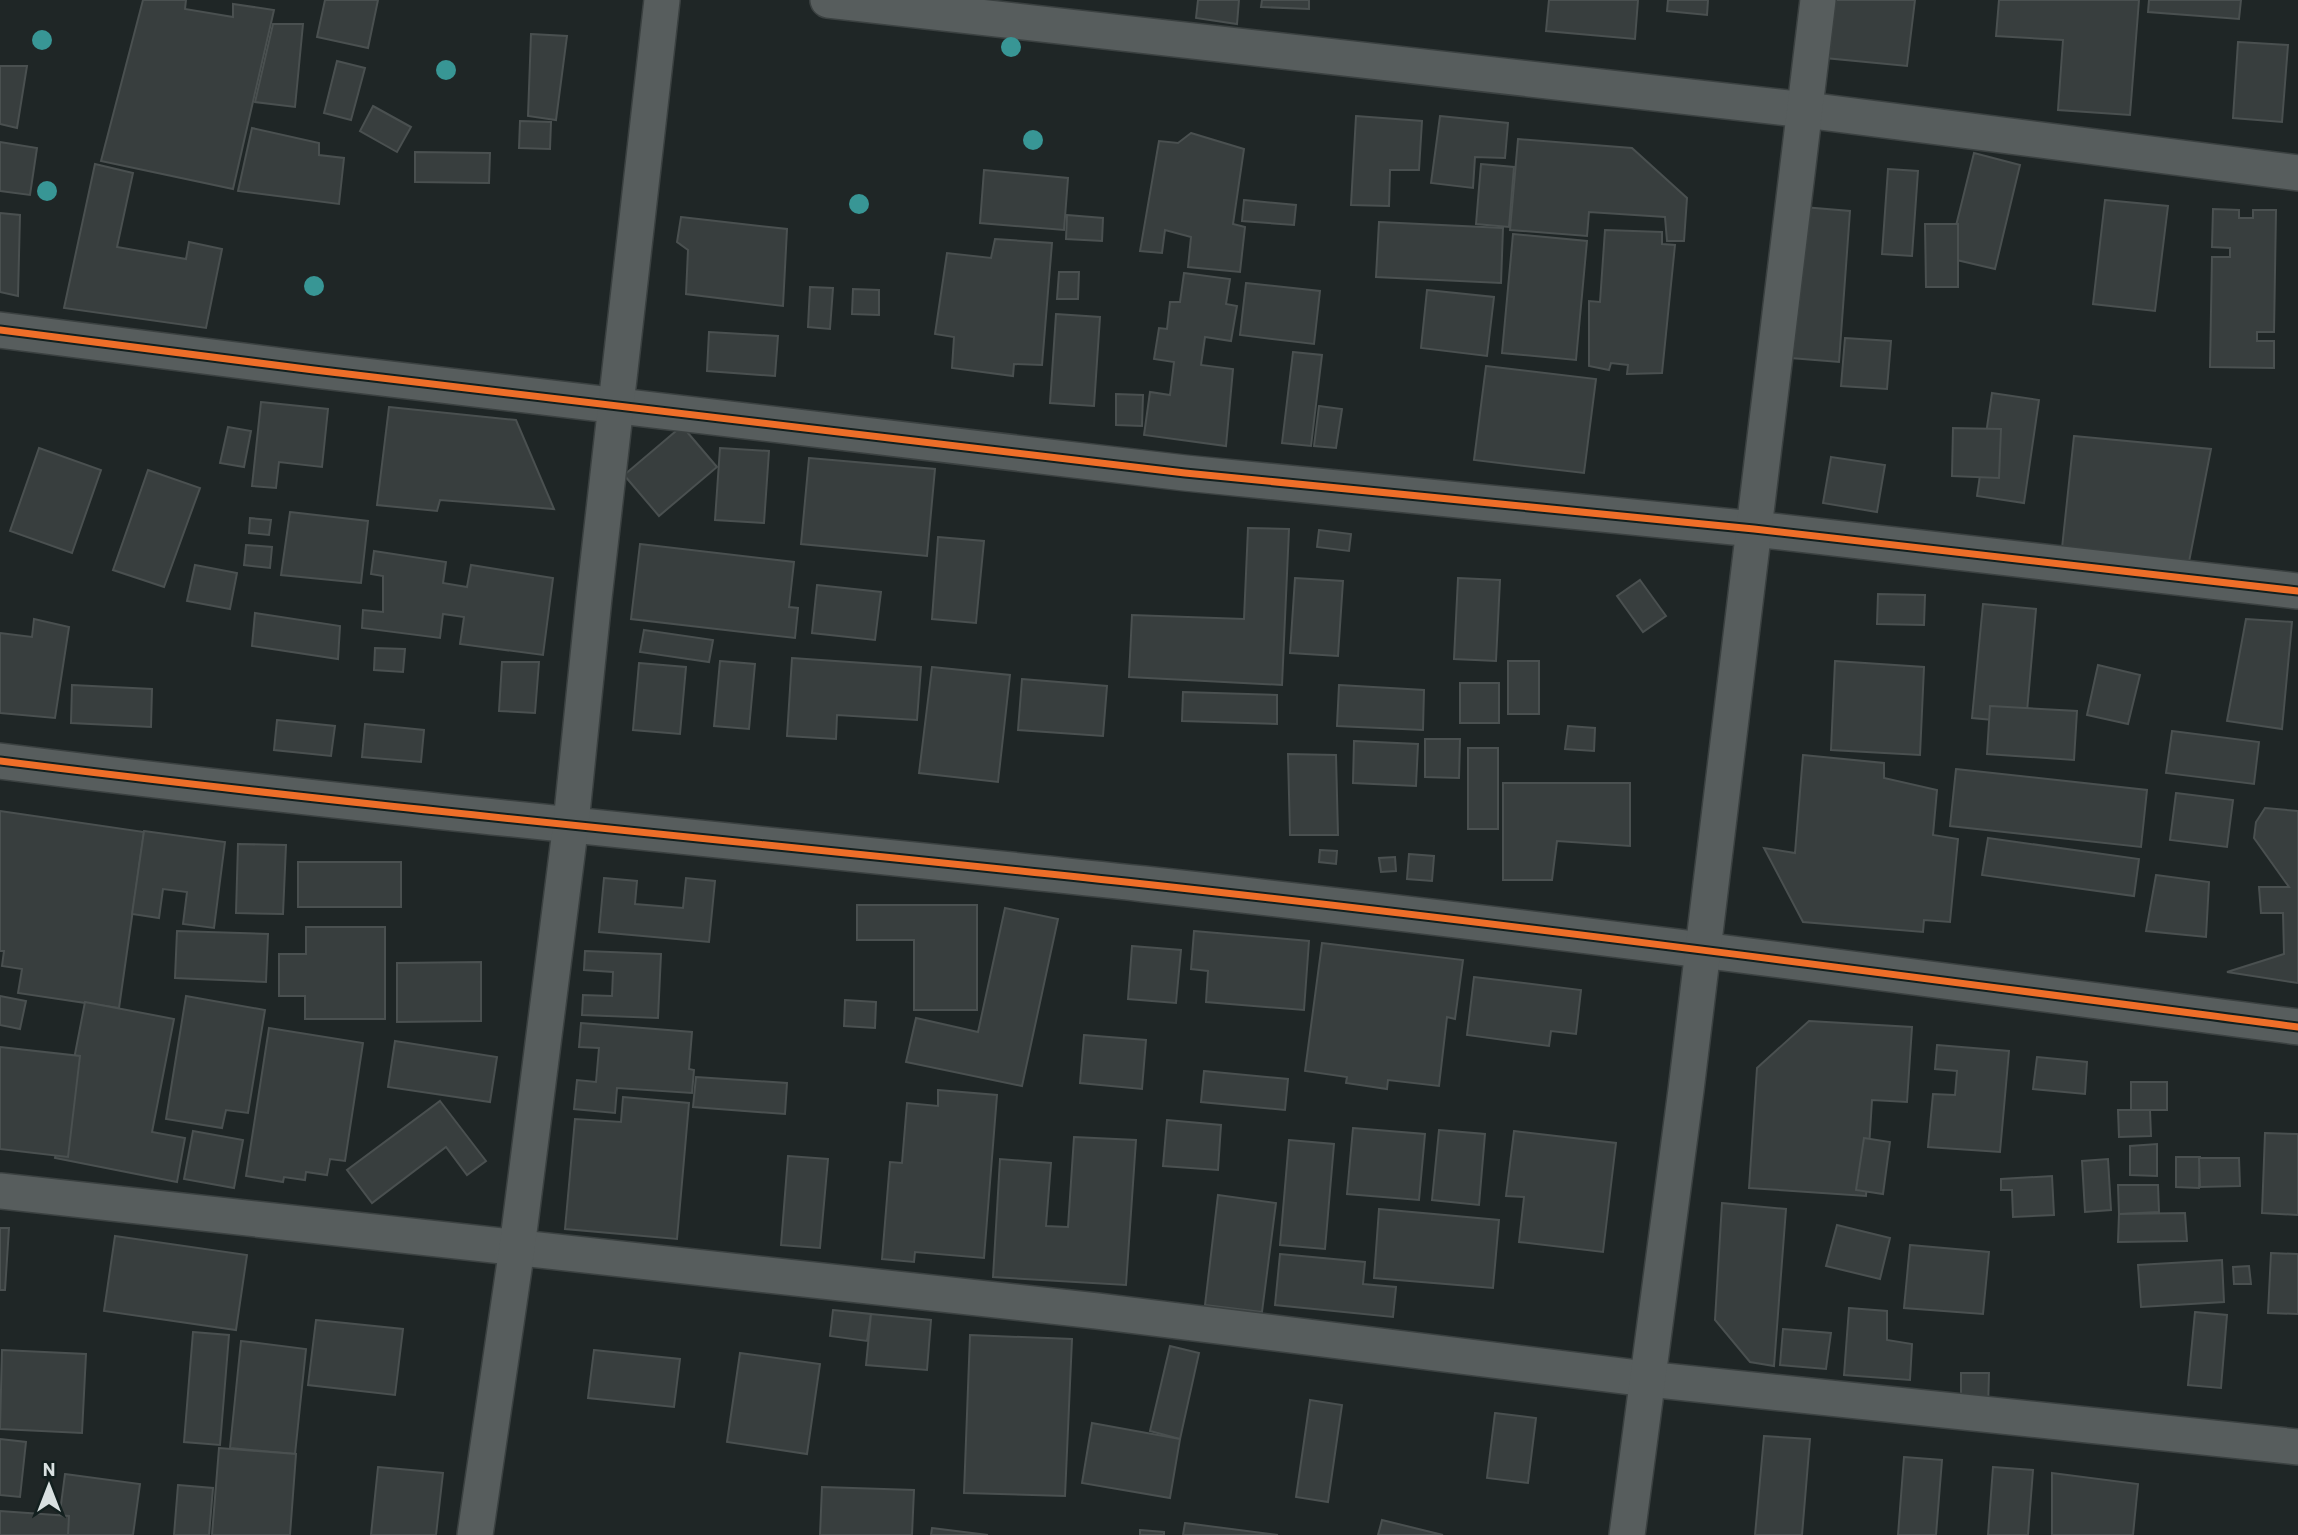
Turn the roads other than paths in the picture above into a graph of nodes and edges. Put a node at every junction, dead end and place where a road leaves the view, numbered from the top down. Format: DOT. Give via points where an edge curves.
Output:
graph roads {
  1 [pos="662,0"];
  2 [pos="828,0"];
  3 [pos="1818,0"];
  4 [pos="1806,110"];
  5 [pos="2298,173"];
  6 [pos="0,330"];
  7 [pos="615,405"];
  8 [pos="1754,529"];
  9 [pos="2298,591"];
  10 [pos="0,761"];
  11 [pos="571,823"];
  12 [pos="1702,949"];
  13 [pos="2298,1027"];
  14 [pos="0,1191"];
  15 [pos="517,1248"];
  16 [pos="1647,1380"];
  17 [pos="2298,1447"];
  18 [pos="475,1535"];
  19 [pos="1627,1535"];
  1 -- 7 [label="street"];
  2 -- 4 [label="street"];
  3 -- 4 [label="street"];
  4 -- 5 [label="street"];
  4 -- 8 [label="street"];
  6 -- 7 [label="street"];
  7 -- 8 [label="street" via="1185,473"];
  7 -- 11 [label="street"];
  8 -- 9 [label="street"];
  8 -- 12 [label="street"];
  10 -- 11 [label="street"];
  11 -- 12 [label="street"];
  11 -- 15 [label="street"];
  12 -- 13 [label="street"];
  12 -- 16 [label="street"];
  14 -- 15 [label="street"];
  15 -- 16 [label="street" via="1097,1311"];
  15 -- 18 [label="street"];
  16 -- 17 [label="street"];
  16 -- 19 [label="street"];
}
